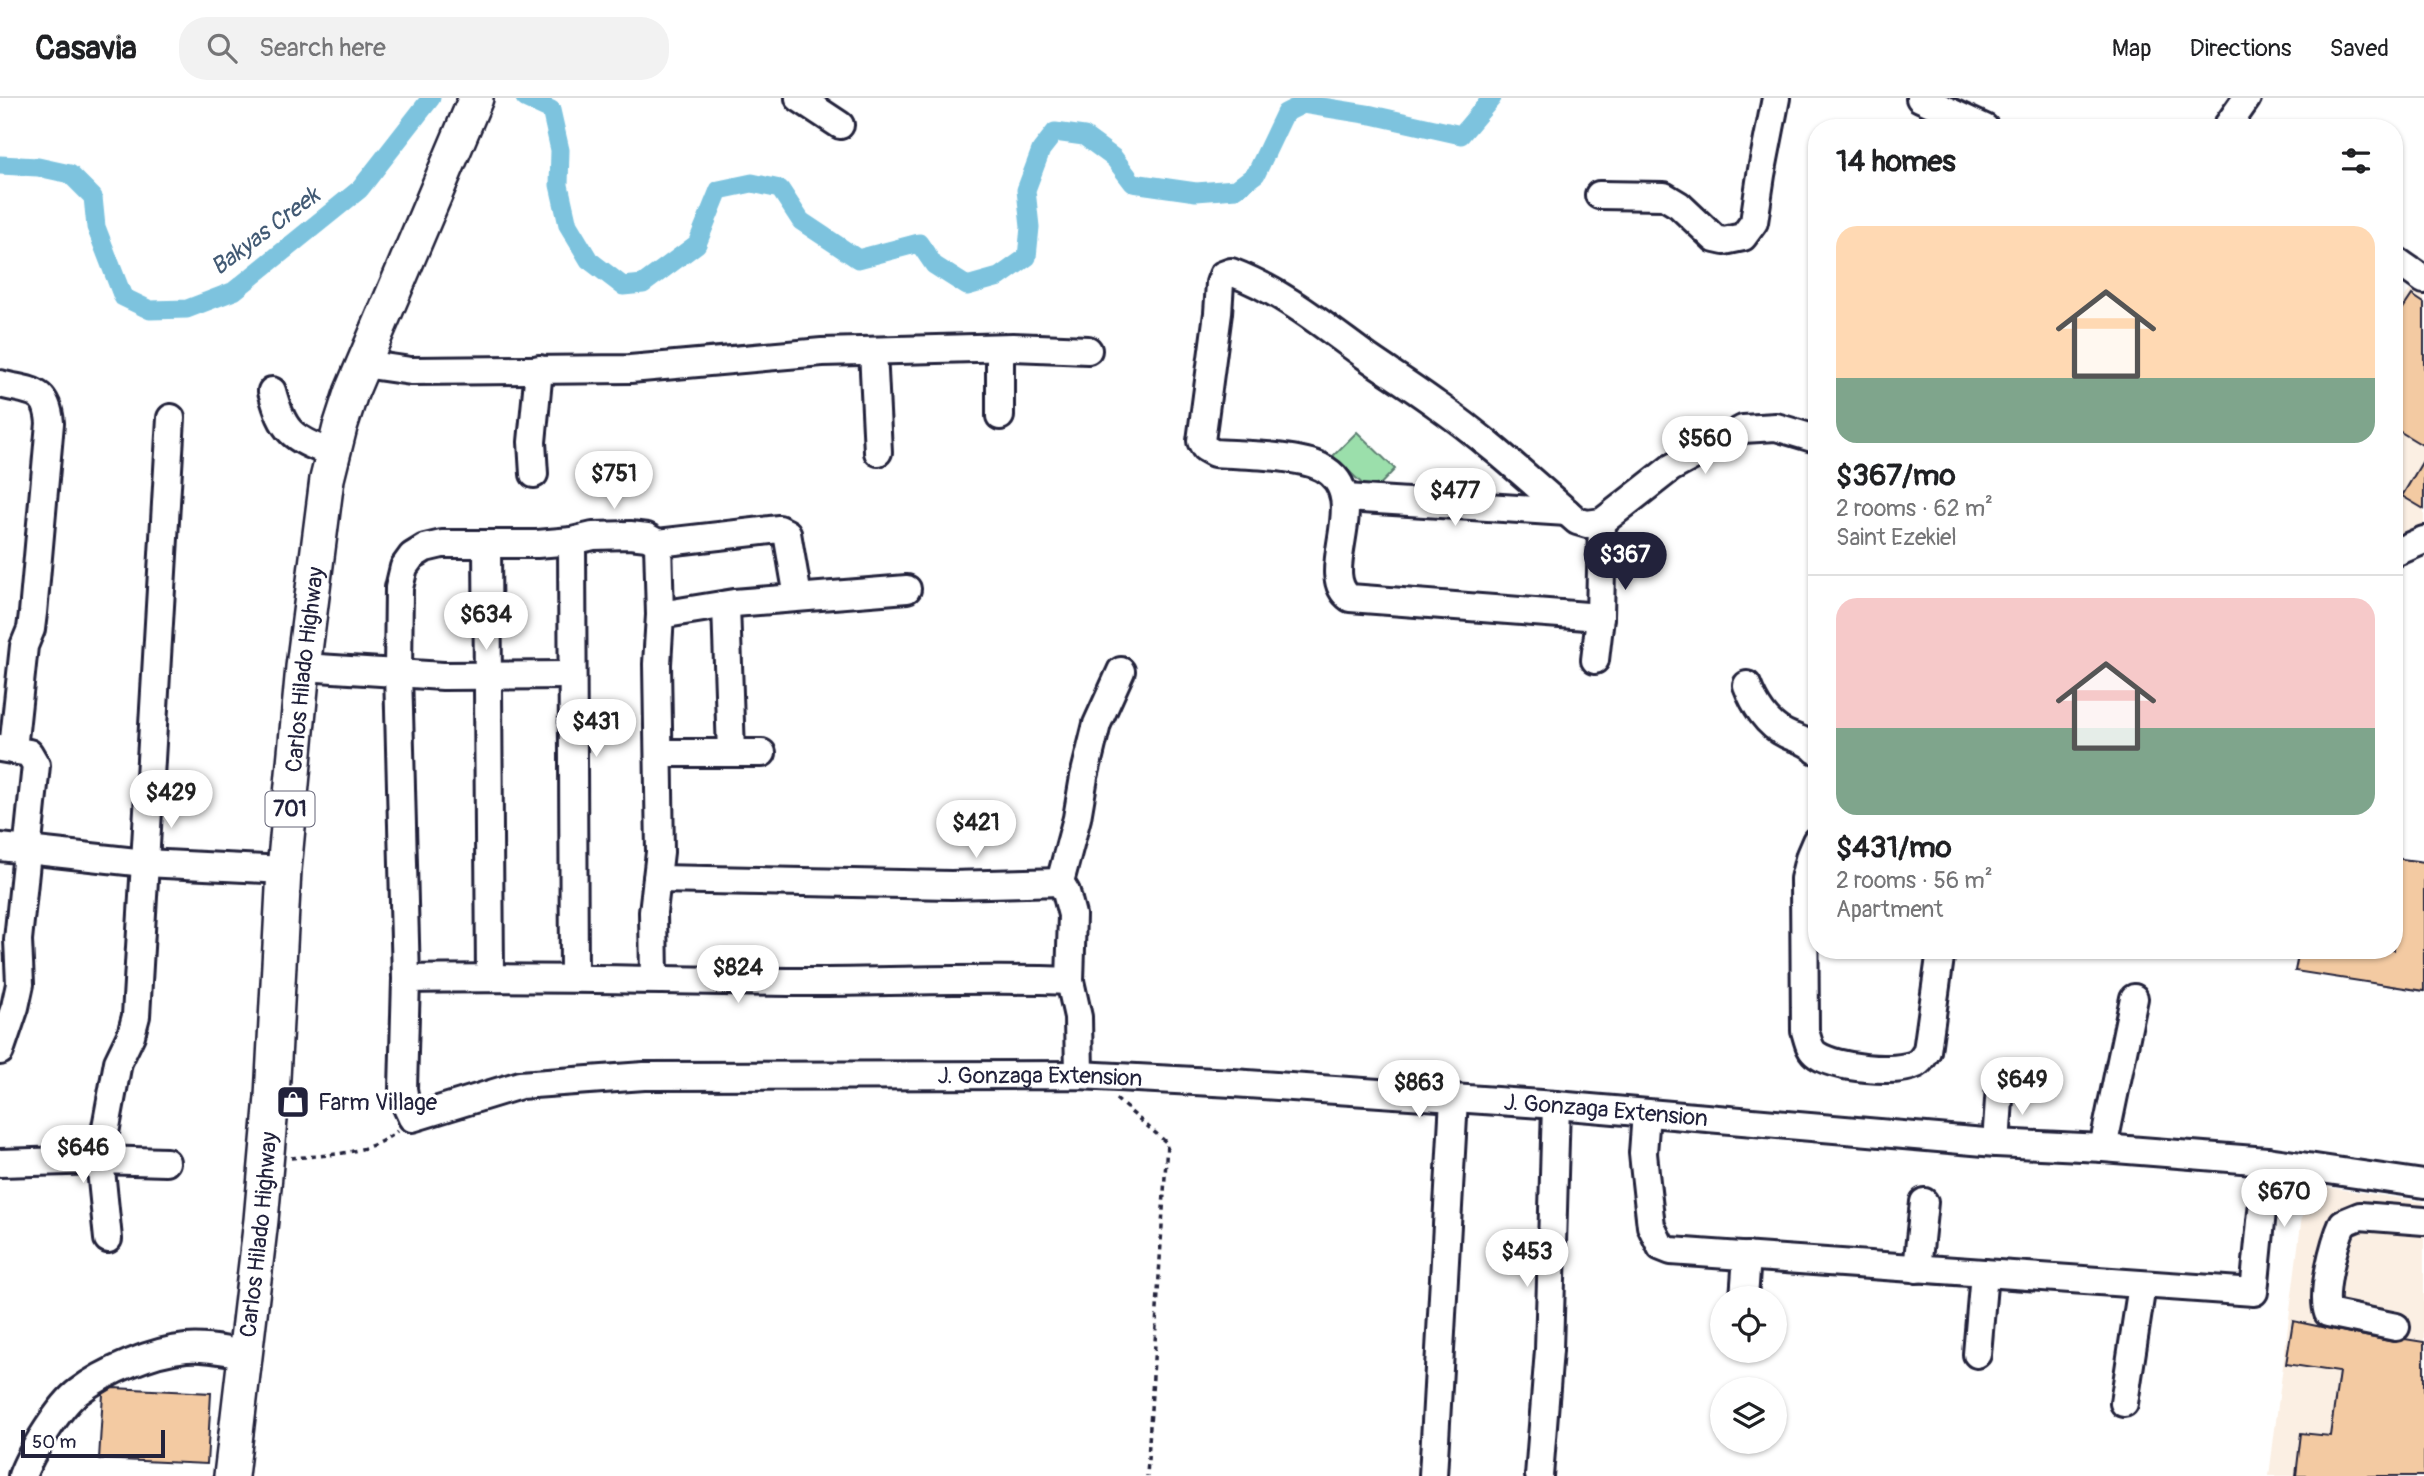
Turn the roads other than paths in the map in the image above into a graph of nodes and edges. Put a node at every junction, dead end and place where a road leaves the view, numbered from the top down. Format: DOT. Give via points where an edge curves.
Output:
graph roads {
  1 [pos="477,98"];
  2 [pos="799,98"];
  3 [pos="1776,98"];
  4 [pos="1920,98"];
  5 [pos="2247,98"];
  6 [pos="1966,119"];
  7 [pos="2233,119"];
  8 [pos="840,125"];
  9 [pos="1599,195"];
  10 [pos="2403,265"];
  11 [pos="2424,280"];
  12 [pos="1000,348"];
  13 [pos="1088,350"];
  14 [pos="873,351"];
  15 [pos="363,364"];
  16 [pos="539,369"];
  17 [pos="0,383"];
  18 [pos="272,391"];
  19 [pos="1000,416"];
  20 [pos="171,418"];
  21 [pos="1808,437"];
  22 [pos="878,452"];
  23 [pos="332,454"];
  24 [pos="534,474"];
  25 [pos="1346,498"];
  26 [pos="1567,512"];
  27 [pos="1602,522"];
  28 [pos="2424,540"];
  29 [pos="572,541"];
  30 [pos="487,544"];
  31 [pos="658,544"];
  32 [pos="2403,549"];
  33 [pos="908,589"];
  34 [pos="798,597"];
  35 [pos="726,605"];
  36 [pos="660,615"];
  37 [pos="1600,617"];
  38 [pos="12,645"];
  39 [pos="1595,660"];
  40 [pos="303,667"];
  41 [pos="1121,671"];
  42 [pos="398,672"];
  43 [pos="488,676"];
  44 [pos="572,676"];
  45 [pos="1747,685"];
  46 [pos="1808,741"];
  47 [pos="6,748"];
  48 [pos="659,752"];
  49 [pos="731,753"];
  50 [pos="762,753"];
  51 [pos="13,849"];
  52 [pos="145,863"];
  53 [pos="1808,863"];
  54 [pos="284,870"];
  55 [pos="657,879"];
  56 [pos="1060,882"];
  57 [pos="9,940"];
  58 [pos="1940,959"];
  59 [pos="490,977"];
  60 [pos="574,978"];
  61 [pos="407,979"];
  62 [pos="654,979"];
  63 [pos="1070,981"];
  64 [pos="2134,998"];
  65 [pos="0,1051"];
  66 [pos="1084,1075"];
  67 [pos="2000,1086"];
  68 [pos="1454,1099"];
  69 [pos="1556,1105"];
  70 [pos="1647,1113"];
  71 [pos="1996,1143"];
  72 [pos="2103,1148"];
  73 [pos="100,1160"];
  74 [pos="2267,1161"];
  75 [pos="166,1162"];
  76 [pos="0,1163"];
  77 [pos="2424,1184"];
  78 [pos="1924,1202"];
  79 [pos="2424,1221"];
  80 [pos="107,1239"];
  81 [pos="1747,1256"];
  82 [pos="1917,1269"];
  83 [pos="1984,1273"];
  84 [pos="2142,1284"];
  85 [pos="1745,1286"];
  86 [pos="2396,1327"];
  87 [pos="245,1354"];
  88 [pos="1976,1354"];
  89 [pos="2124,1403"];
  90 [pos="23,1476"];
  91 [pos="231,1476"];
  92 [pos="1433,1476"];
  93 [pos="1539,1476"];
  1 -- 15 [label="main road, Carlos Hilado Highway / 701"];
  2 -- 8 [label="street"];
  3 -- 9 [label="street" via="1755,222 1743,237 1715,239 1664,196"];
  4 -- 6 [label="street"];
  5 -- 7 [label="street"];
  10 -- 11 [label="street"];
  12 -- 13 [label="street"];
  12 -- 14 [label="street"];
  12 -- 19 [label="street"];
  14 -- 16 [label="street" via="630,369"];
  14 -- 22 [label="street"];
  15 -- 16 [label="street" via="411,371"];
  15 -- 23 [label="main road, Carlos Hilado Highway / 701"];
  16 -- 24 [label="street" via="532,442"];
  17 -- 38 [label="street" via="45,399 50,423 32,629"];
  18 -- 23 [label="street" via="279,418 291,433"];
  20 -- 52 [label="street"];
  21 -- 27 [label="street" via="1776,427 1743,429 1671,468"];
  23 -- 40 [label="main road, Carlos Hilado Highway / 701"];
  25 -- 26 [label="street"];
  25 -- 26 [label="street" via="1331,474 1306,461 1205,449 1201,441 1223,275 1231,272 1248,278 1294,304 1463,424"];
  25 -- 37 [label="street" via="1338,579 1343,593 1350,597"];
  26 -- 27 [label="street" via="1587,524"];
  27 -- 37 [label="street"];
  28 -- 32 [label="street"];
  29 -- 30 [label="street"];
  29 -- 31 [label="street" via="630,535 648,537"];
  29 -- 44 [label="street"];
  30 -- 42 [label="street" via="425,548 404,567"];
  30 -- 43 [label="street"];
  31 -- 34 [label="street" via="785,531"];
  31 -- 36 [label="street"];
  33 -- 34 [label="street"];
  34 -- 35 [label="street"];
  35 -- 36 [label="street"];
  35 -- 49 [label="street"];
  36 -- 48 [label="street"];
  37 -- 39 [label="street"];
  38 -- 47 [label="street"];
  40 -- 42 [label="street"];
  40 -- 54 [label="main road, Carlos Hilado Highway / 701"];
  41 -- 56 [label="street" via="1097,724"];
  42 -- 43 [label="street"];
  42 -- 61 [label="street"];
  43 -- 44 [label="street"];
  43 -- 59 [label="street"];
  44 -- 60 [label="street"];
  45 -- 46 [label="street" via="1754,703 1783,733"];
  47 -- 51 [label="street" via="29,753 36,765"];
  48 -- 49 [label="street"];
  48 -- 55 [label="street"];
  49 -- 50 [label="street"];
  51 -- 52 [label="street"];
  51 -- 57 [label="street"];
  52 -- 54 [label="street"];
  52 -- 73 [label="street" via="136,1016 118,1062"];
  53 -- 58 [label="street" via="1804,880 1805,1031 1811,1050 1819,1056 1890,1070 1919,1063 1927,1051"];
  54 -- 87 [label="main road, Carlos Hilado Highway / 701" via="272,1097"];
  55 -- 56 [label="street" via="951,885"];
  55 -- 62 [label="street"];
  56 -- 63 [label="street" via="1072,915"];
  57 -- 65 [label="street" via="20,984"];
  59 -- 60 [label="street"];
  59 -- 61 [label="street"];
  60 -- 62 [label="street"];
  61 -- 66 [label="street, J. Gonzaga Extension" via="403,1089 412,1118 520,1085 588,1079"];
  62 -- 63 [label="street"];
  63 -- 66 [label="street"];
  64 -- 72 [label="street"];
  66 -- 68 [label="street, J. Gonzaga Extension"];
  67 -- 71 [label="street"];
  68 -- 69 [label="street, J. Gonzaga Extension"];
  68 -- 92 [label="street"];
  69 -- 70 [label="street, J. Gonzaga Extension"];
  69 -- 93 [label="street" via="1549,1350"];
  70 -- 71 [label="street, J. Gonzaga Extension"];
  70 -- 81 [label="street" via="1645,1173 1651,1226 1661,1247"];
  71 -- 72 [label="street, J. Gonzaga Extension"];
  72 -- 74 [label="street, J. Gonzaga Extension"];
  73 -- 75 [label="street"];
  73 -- 76 [label="street"];
  73 -- 80 [label="street"];
  74 -- 77 [label="street, J. Gonzaga Extension"];
  74 -- 84 [label="street" via="2255,1292"];
  78 -- 82 [label="street"];
  79 -- 86 [label="street" via="2352,1218 2343,1223 2335,1248 2328,1313"];
  81 -- 82 [label="street"];
  81 -- 85 [label="street"];
  82 -- 83 [label="street"];
  83 -- 84 [label="street"];
  83 -- 88 [label="street"];
  84 -- 89 [label="street"];
  87 -- 90 [label="street" via="185,1348 104,1376 76,1393 40,1439"];
  87 -- 91 [label="main road, Carlos Hilado Highway / 701"];
}
